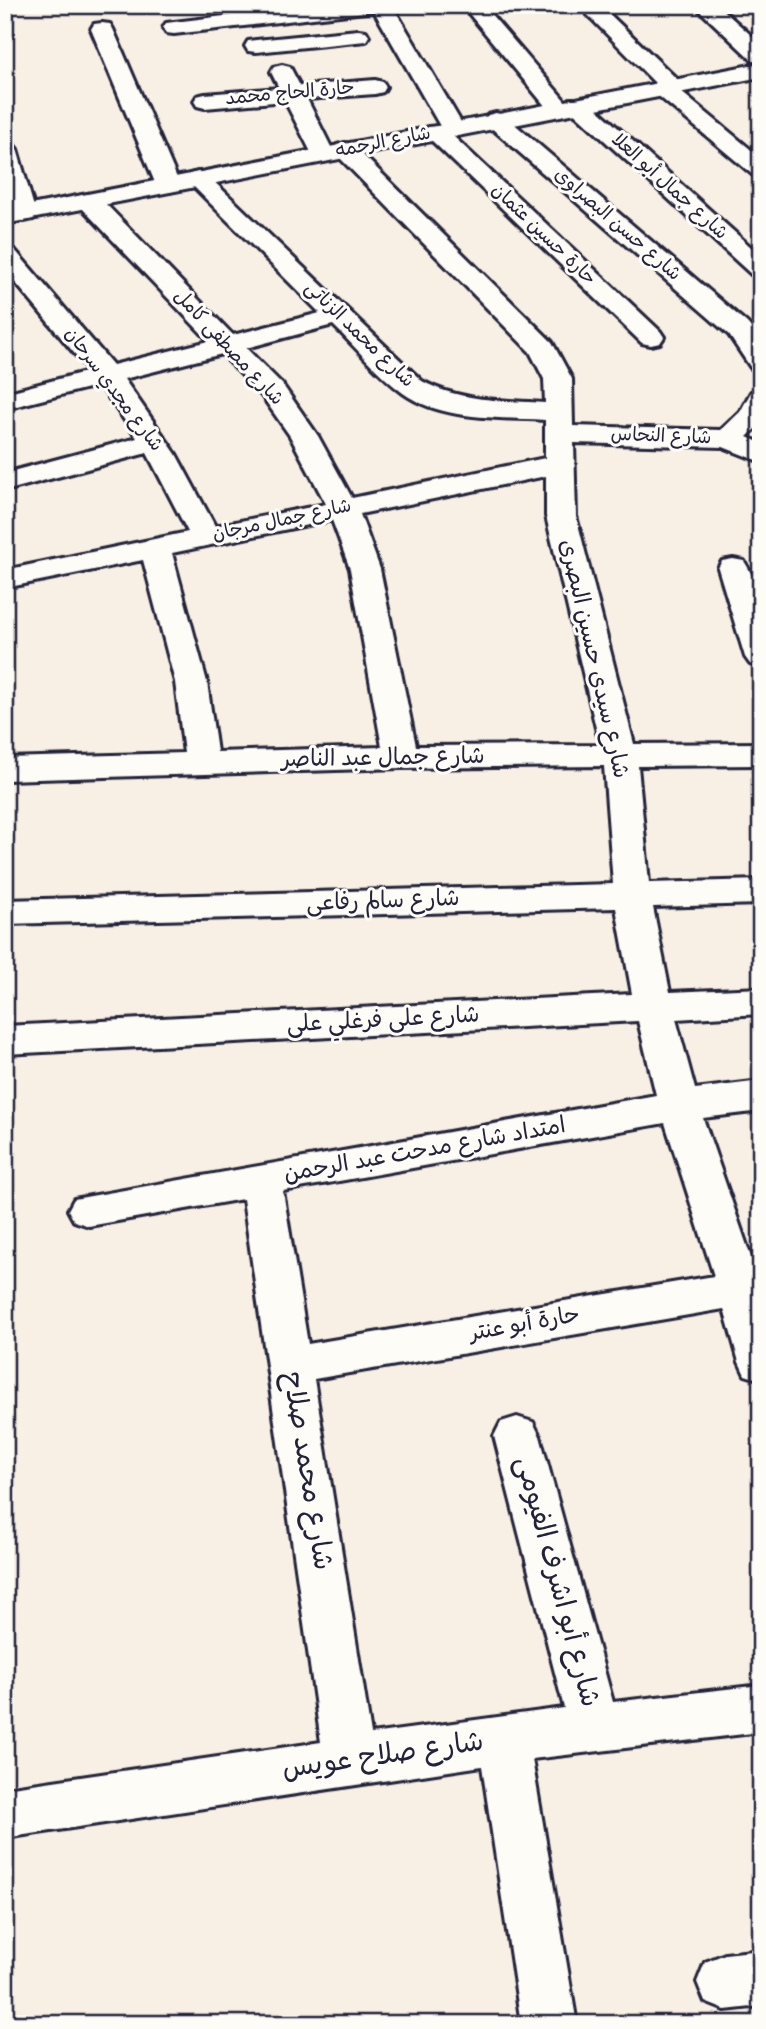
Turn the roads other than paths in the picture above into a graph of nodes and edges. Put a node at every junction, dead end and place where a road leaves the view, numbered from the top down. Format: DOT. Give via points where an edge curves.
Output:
graph roads {
  1 [pos="372,5"];
  2 [pos="381,5"];
  3 [pos="472,5"];
  4 [pos="588,5"];
  5 [pos="705,5"];
  6 [pos="256,20"];
  7 [pos="174,28"];
  8 [pos="102,29"];
  9 [pos="358,36"];
  10 [pos="268,45"];
  11 [pos="229,49"];
  12 [pos="761,56"];
  13 [pos="761,70"];
  14 [pos="375,87"];
  15 [pos="668,87"];
  16 [pos="294,94"];
  17 [pos="205,101"];
  18 [pos="568,106"];
  19 [pos="496,120"];
  20 [pos="445,131"];
  21 [pos="5,149"];
  22 [pos="334,152"];
  23 [pos="761,170"];
  24 [pos="198,179"];
  25 [pos="168,185"];
  26 [pos="89,201"];
  27 [pos="14,216"];
  28 [pos="5,254"];
  29 [pos="761,270"];
  30 [pos="338,316"];
  31 [pos="749,329"];
  32 [pos="651,337"];
  33 [pos="227,344"];
  34 [pos="761,362"];
  35 [pos="107,375"];
  36 [pos="761,398"];
  37 [pos="5,401"];
  38 [pos="558,437"];
  39 [pos="728,439"];
  40 [pos="154,442"];
  41 [pos="761,453"];
  42 [pos="5,482"];
  43 [pos="343,508"];
  44 [pos="205,537"];
  45 [pos="155,547"];
  46 [pos="733,568"];
  47 [pos="5,579"];
  48 [pos="761,657"];
  49 [pos="761,754"];
  50 [pos="620,756"];
  51 [pos="401,757"];
  52 [pos="202,764"];
  53 [pos="5,769"];
  54 [pos="761,892"];
  55 [pos="632,895"];
  56 [pos="5,912"];
  57 [pos="761,1002"];
  58 [pos="654,1007"];
  59 [pos="5,1041"];
  60 [pos="761,1096"];
  61 [pos="680,1106"];
  62 [pos="261,1181"];
  63 [pos="89,1210"];
  64 [pos="750,1287"];
  65 [pos="761,1362"];
  66 [pos="290,1365"];
  67 [pos="517,1436"];
  68 [pos="761,1708"];
  69 [pos="595,1728"];
  70 [pos="503,1739"];
  71 [pos="350,1762"];
  72 [pos="5,1813"];
  73 [pos="549,2024"];
  1 -- 6 [label="street"];
  2 -- 20 [label="street, حارة حسين عثمان"];
  3 -- 18 [label="street, شارع جمال أبو العلا"];
  4 -- 15 [label="street"];
  5 -- 12 [label="street"];
  6 -- 7 [label="street"];
  6 -- 10 [label="street, شارع سيدى حسين البصرى"];
  8 -- 25 [label="street"];
  9 -- 10 [label="street"];
  10 -- 11 [label="street"];
  10 -- 16 [label="street, شارع سيدى حسين البصرى"];
  13 -- 15 [label="street, شارع الرحمه"];
  14 -- 16 [label="street, حارة الحاج محمد"];
  15 -- 18 [label="street, شارع الرحمه"];
  15 -- 23 [label="street"];
  16 -- 17 [label="street, حارة الحاج محمد"];
  16 -- 22 [label="street, شارع سيدى حسين البصرى"];
  18 -- 19 [label="street, شارع الرحمه"];
  18 -- 29 [label="street, شارع جمال أبو العلا"];
  19 -- 20 [label="street, شارع الرحمه"];
  19 -- 31 [label="street, شارع حسن البصراوى"];
  20 -- 22 [label="street, شارع الرحمه"];
  20 -- 32 [label="street, حارة حسين عثمان"];
  21 -- 27 [label="street"];
  22 -- 24 [label="street, شارع الرحمه"];
  22 -- 38 [label="street, شارع سيدى حسين البصرى" via="542,348 558,379"];
  24 -- 25 [label="street, شارع الرحمه"];
  24 -- 30 [label="street, شارع محمد الزناتى"];
  25 -- 26 [label="street, شارع الرحمه"];
  26 -- 27 [label="street, شارع الرحمه"];
  26 -- 33 [label="street, شارع مصطفى كامل"];
  28 -- 35 [label="street, شارع مجدي سرحان"];
  30 -- 33 [label="street"];
  30 -- 38 [label="street, شارع محمد الزناتى" via="424,395"];
  31 -- 34 [label="street, شارع حسن البصراوى"];
  33 -- 35 [label="street"];
  33 -- 43 [label="street, شارع مصطفى كامل" via="272,390 304,436"];
  35 -- 37 [label="street"];
  35 -- 40 [label="street, شارع مجدي سرحان"];
  36 -- 39 [label="street" via="752,416"];
  38 -- 39 [label="street, شارع النحاس"];
  38 -- 43 [label="street, شارع جمال مرجان"];
  38 -- 50 [label="street, شارع سيدى حسين البصرى" via="561,516"];
  39 -- 41 [label="street, شارع النحاس"];
  40 -- 42 [label="street"];
  40 -- 44 [label="street, شارع مجدي سرحان"];
  43 -- 44 [label="street, شارع جمال مرجان"];
  43 -- 51 [label="street, شارع مصطفى كامل" via="365,569"];
  44 -- 45 [label="street, شارع جمال مرجان"];
  45 -- 47 [label="street, شارع جمال مرجان"];
  45 -- 52 [label="street" via="191,682"];
  46 -- 48 [label="street"];
  49 -- 50 [label="street, شارع جمال عبد الناصر"];
  50 -- 51 [label="street, شارع جمال عبد الناصر"];
  50 -- 55 [label="street, شارع سيدى حسين البصرى"];
  51 -- 52 [label="street, شارع جمال عبد الناصر"];
  52 -- 53 [label="street, شارع جمال عبد الناصر"];
  54 -- 55 [label="street, شارع سالم رفاعى"];
  55 -- 56 [label="street, شارع سالم رفاعى"];
  55 -- 58 [label="street, شارع سيدى حسين البصرى"];
  57 -- 58 [label="street, شارع على فرغلي على"];
  58 -- 59 [label="street, شارع على فرغلي على"];
  58 -- 61 [label="street, شارع سيدى حسين البصرى"];
  60 -- 61 [label="street, امتداد شارع مدحت عبد الرحمن"];
  61 -- 62 [label="street, امتداد شارع مدحت عبد الرحمن"];
  61 -- 64 [label="street, شارع سيدى حسين البصرى"];
  62 -- 63 [label="street, امتداد شارع مدحت عبد الرحمن"];
  62 -- 66 [label="street, شارع محمد صلاح"];
  64 -- 65 [label="street, شارع سيدى حسين البصرى"];
  64 -- 66 [label="street, حارة أبو عنتر"];
  66 -- 71 [label="street, شارع محمد صلاح"];
  67 -- 69 [label="street, شارع أبو اشرف الفيومى"];
  68 -- 69 [label="street, شارع صلاح عويس"];
  69 -- 70 [label="street, شارع صلاح عويس"];
  70 -- 71 [label="street, شارع صلاح عويس"];
  70 -- 73 [label="street"];
  71 -- 72 [label="street, شارع صلاح عويس"];
}
